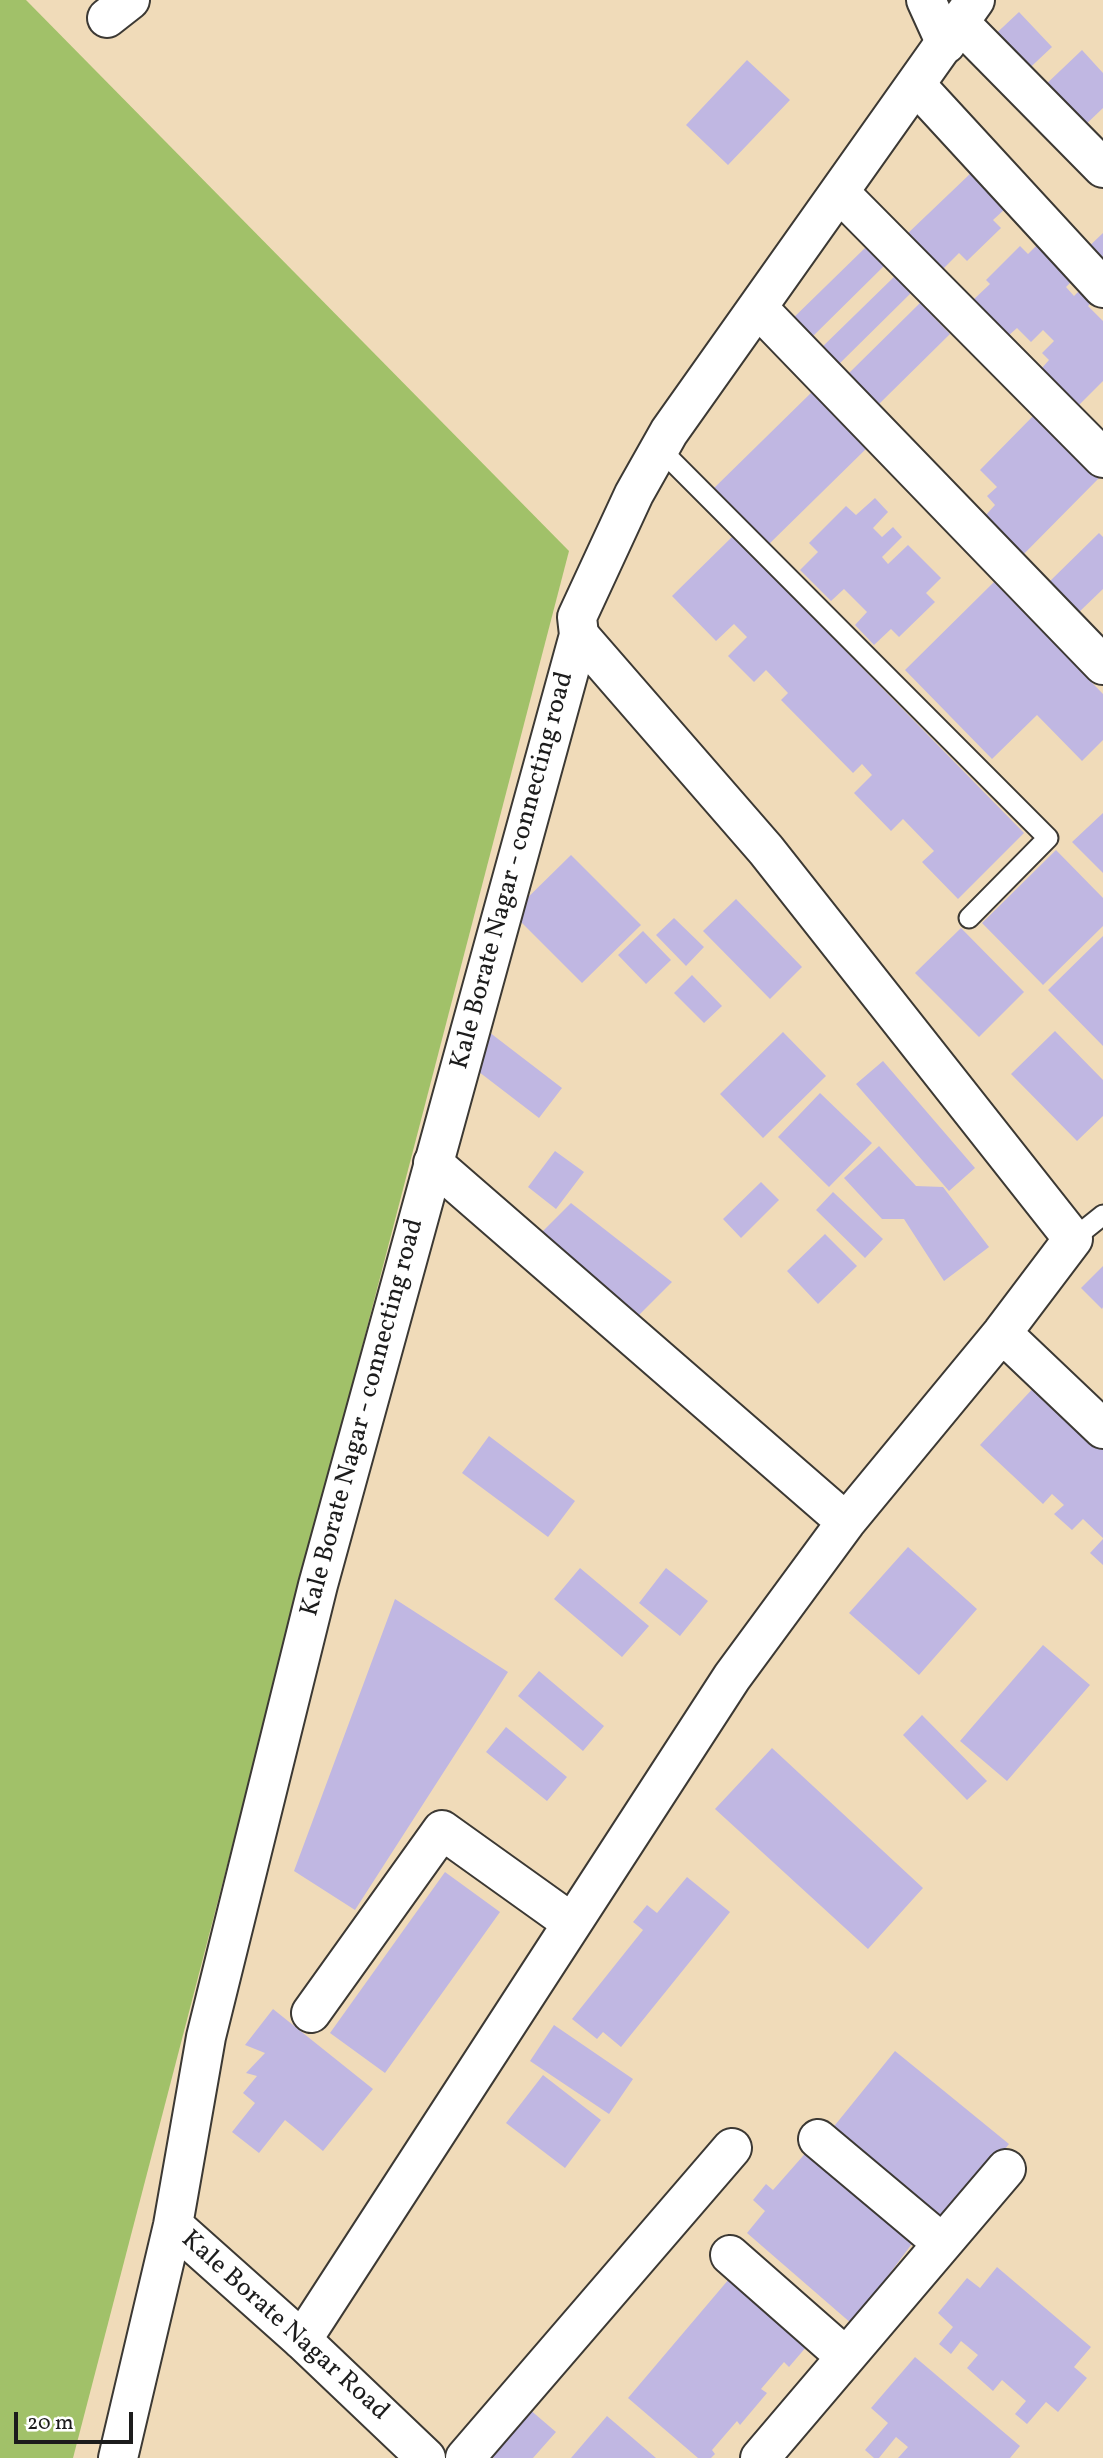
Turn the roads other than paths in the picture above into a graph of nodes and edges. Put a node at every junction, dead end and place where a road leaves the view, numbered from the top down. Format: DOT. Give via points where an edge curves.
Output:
graph roads {
  1 [pos="926,0"];
  2 [pos="961,22"];
  3 [pos="917,86"];
  4 [pos="1103,168"];
  5 [pos="840,193"];
  6 [pos="1103,288"];
  7 [pos="758,308"];
  8 [pos="660,449"];
  9 [pos="1103,458"];
  10 [pos="578,626"];
  11 [pos="1103,665"];
  12 [pos="969,919"];
  13 [pos="433,1163"];
  14 [pos="1103,1215"];
  15 [pos="1073,1239"];
  16 [pos="1002,1333"];
  17 [pos="1103,1429"];
  18 [pos="846,1522"];
  19 [pos="572,1923"];
  20 [pos="311,2013"];
  21 [pos="818,2139"];
  22 [pos="732,2148"];
  23 [pos="1006,2169"];
  24 [pos="173,2225"];
  25 [pos="942,2243"];
  26 [pos="730,2255"];
  27 [pos="302,2340"];
  28 [pos="846,2357"];
  29 [pos="118,2458"];
  30 [pos="426,2458"];
  31 [pos="466,2458"];
  32 [pos="760,2458"];
  1 -- 2 [label="street"];
  2 -- 3 [label="street, Kale Borate Nagar - connecting road"];
  2 -- 4 [label="street"];
  3 -- 5 [label="street, Kale Borate Nagar - connecting road"];
  3 -- 6 [label="street"];
  5 -- 7 [label="street, Kale Borate Nagar - connecting road"];
  5 -- 9 [label="street"];
  7 -- 8 [label="street, Kale Borate Nagar - connecting road"];
  7 -- 11 [label="street"];
  8 -- 10 [label="street, Kale Borate Nagar - connecting road" via="634,494"];
  8 -- 12 [label="lane" via="1048,838"];
  10 -- 13 [label="street, Kale Borate Nagar - connecting road"];
  10 -- 15 [label="street" via="766,850"];
  13 -- 18 [label="street"];
  13 -- 24 [label="street, Kale Borate Nagar - connecting road" via="318,1585 206,2038"];
  14 -- 15 [label="lane"];
  15 -- 16 [label="street"];
  16 -- 17 [label="street"];
  16 -- 18 [label="street"];
  18 -- 19 [label="street" via="732,1677"];
  19 -- 20 [label="street" via="442,1830"];
  19 -- 27 [label="street"];
  21 -- 25 [label="street"];
  22 -- 31 [label="street"];
  23 -- 25 [label="street"];
  24 -- 27 [label="street, Kale Borate Nagar Road"];
  24 -- 29 [label="street"];
  25 -- 28 [label="street"];
  26 -- 28 [label="street"];
  27 -- 30 [label="street, Kale Borate Nagar Road"];
  28 -- 32 [label="street"];
}
